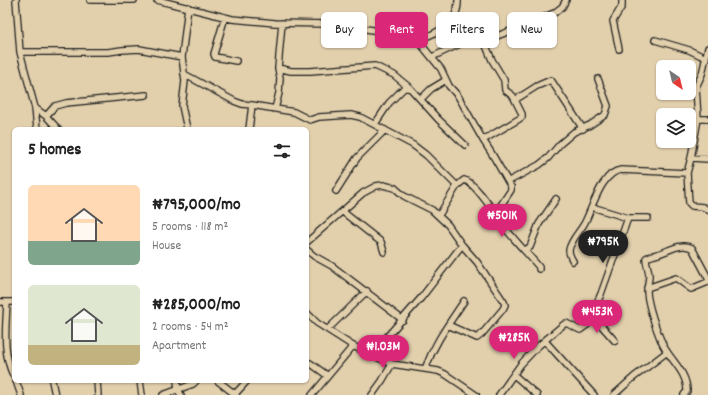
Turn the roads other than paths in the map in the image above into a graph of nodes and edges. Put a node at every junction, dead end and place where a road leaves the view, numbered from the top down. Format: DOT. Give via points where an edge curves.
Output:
graph roads {
  1 [pos="16,0"];
  2 [pos="90,0"];
  3 [pos="134,0"];
  4 [pos="157,0"];
  5 [pos="458,0"];
  6 [pos="566,0"];
  7 [pos="622,0"];
  8 [pos="179,2"];
  9 [pos="188,7"];
  10 [pos="225,17"];
  11 [pos="282,23"];
  12 [pos="375,30"];
  13 [pos="499,35"];
  14 [pos="428,36"];
  15 [pos="655,40"];
  16 [pos="425,48"];
  17 [pos="451,48"];
  18 [pos="487,48"];
  19 [pos="708,48"];
  20 [pos="619,49"];
  21 [pos="20,52"];
  22 [pos="182,57"];
  23 [pos="432,57"];
  24 [pos="706,58"];
  25 [pos="236,61"];
  26 [pos="278,68"];
  27 [pos="186,77"];
  28 [pos="598,79"];
  29 [pos="446,80"];
  30 [pos="405,86"];
  31 [pos="146,95"];
  32 [pos="421,99"];
  33 [pos="516,100"];
  34 [pos="252,105"];
  35 [pos="35,108"];
  36 [pos="275,109"];
  37 [pos="46,116"];
  38 [pos="698,119"];
  39 [pos="708,120"];
  40 [pos="375,124"];
  41 [pos="38,127"];
  42 [pos="56,127"];
  43 [pos="187,127"];
  44 [pos="249,127"];
  45 [pos="583,129"];
  46 [pos="385,130"];
  47 [pos="482,140"];
  48 [pos="465,145"];
  49 [pos="691,158"];
  50 [pos="708,159"];
  51 [pos="687,173"];
  52 [pos="509,181"];
  53 [pos="457,186"];
  54 [pos="336,191"];
  55 [pos="556,199"];
  56 [pos="592,207"];
  57 [pos="708,210"];
  58 [pos="343,212"];
  59 [pos="495,214"];
  60 [pos="439,215"];
  61 [pos="628,218"];
  62 [pos="648,218"];
  63 [pos="309,240"];
  64 [pos="462,246"];
  65 [pos="525,250"];
  66 [pos="309,252"];
  67 [pos="384,252"];
  68 [pos="572,261"];
  69 [pos="539,269"];
  70 [pos="708,278"];
  71 [pos="708,282"];
  72 [pos="647,288"];
  73 [pos="367,291"];
  74 [pos="464,301"];
  75 [pos="0,302"];
  76 [pos="6,302"];
  77 [pos="12,302"];
  78 [pos="309,316"];
  79 [pos="592,316"];
  80 [pos="403,320"];
  81 [pos="448,325"];
  82 [pos="328,329"];
  83 [pos="545,341"];
  84 [pos="615,341"];
  85 [pos="354,346"];
  86 [pos="667,352"];
  87 [pos="375,355"];
  88 [pos="309,363"];
  89 [pos="392,364"];
  90 [pos="424,369"];
  91 [pos="12,373"];
  92 [pos="514,375"];
  93 [pos="328,376"];
  94 [pos="17,383"];
  95 [pos="52,383"];
  96 [pos="97,383"];
  97 [pos="140,383"];
  98 [pos="178,383"];
  99 [pos="194,383"];
  100 [pos="220,383"];
  101 [pos="245,383"];
  102 [pos="180,393"];
  103 [pos="21,395"];
  104 [pos="55,395"];
  105 [pos="98,395"];
  106 [pos="142,395"];
  107 [pos="163,395"];
  108 [pos="235,395"];
  109 [pos="312,395"];
  110 [pos="372,395"];
  111 [pos="476,395"];
  112 [pos="499,395"];
  113 [pos="537,395"];
  114 [pos="594,395"];
  115 [pos="615,395"];
  116 [pos="684,395"];
  1 -- 21 [label="street"];
  2 -- 3 [label="street"];
  4 -- 8 [label="street"];
  5 -- 14 [label="street" via="454,18"];
  6 -- 13 [label="street" via="554,13"];
  7 -- 20 [label="street" via="622,6 614,21"];
  8 -- 9 [label="street"];
  9 -- 10 [label="street"];
  9 -- 22 [label="street"];
  10 -- 11 [label="street"];
  10 -- 25 [label="street" via="214,54 215,57"];
  11 -- 12 [label="street" via="327,24"];
  11 -- 26 [label="street"];
  15 -- 24 [label="street"];
  16 -- 23 [label="street"];
  17 -- 23 [label="street"];
  18 -- 33 [label="street" via="504,80 505,90"];
  19 -- 24 [label="street"];
  21 -- 22 [label="street" via="108,52 139,49"];
  21 -- 35 [label="street"];
  22 -- 27 [label="street"];
  23 -- 29 [label="street"];
  24 -- 38 [label="street" via="696,88"];
  26 -- 30 [label="street" via="310,71 375,66 394,75"];
  26 -- 36 [label="street" via="279,94"];
  27 -- 34 [label="street" via="207,85 234,101"];
  27 -- 43 [label="street" via="182,106"];
  28 -- 45 [label="street" via="608,108 605,115"];
  29 -- 32 [label="street"];
  29 -- 47 [label="street" via="458,96"];
  30 -- 32 [label="street"];
  30 -- 40 [label="street" via="389,103"];
  31 -- 37 [label="street" via="66,103 55,106"];
  32 -- 48 [label="street"];
  33 -- 45 [label="street" via="551,80"];
  33 -- 47 [label="street" via="522,117"];
  34 -- 36 [label="street"];
  34 -- 44 [label="street"];
  35 -- 37 [label="street"];
  35 -- 41 [label="street"];
  36 -- 40 [label="street" via="294,112 310,120 351,115 360,116"];
  37 -- 42 [label="street"];
  38 -- 39 [label="street"];
  38 -- 49 [label="street"];
  40 -- 46 [label="street"];
  45 -- 52 [label="street" via="574,132 539,165"];
  46 -- 53 [label="street" via="426,155"];
  46 -- 54 [label="street" via="357,158"];
  47 -- 52 [label="street"];
  49 -- 50 [label="street"];
  49 -- 51 [label="street"];
  51 -- 56 [label="street" via="617,170 603,183"];
  51 -- 57 [label="street" via="689,203"];
  52 -- 59 [label="street" via="512,190"];
  53 -- 59 [label="street" via="464,180 468,181"];
  53 -- 60 [label="street"];
  55 -- 65 [label="street" via="538,224 530,247"];
  56 -- 61 [label="street"];
  56 -- 68 [label="street" via="571,245 569,254"];
  58 -- 60 [label="street" via="363,194 383,185 394,188"];
  58 -- 63 [label="street"];
  58 -- 67 [label="street" via="380,242"];
  59 -- 65 [label="street"];
  60 -- 64 [label="street"];
  61 -- 62 [label="street"];
  61 -- 79 [label="street"];
  64 -- 80 [label="street"];
  64 -- 81 [label="street" via="488,278 505,305 477,338"];
  65 -- 69 [label="street"];
  66 -- 73 [label="street"];
  70 -- 72 [label="street" via="692,248 683,246 646,258 649,276"];
  71 -- 72 [label="street" via="690,289 676,278"];
  72 -- 86 [label="street" via="656,325"];
  73 -- 80 [label="street"];
  73 -- 82 [label="street"];
  74 -- 81 [label="street"];
  75 -- 76 [label="street"];
  76 -- 77 [label="street"];
  76 -- 91 [label="street" via="6,357"];
  78 -- 82 [label="street"];
  79 -- 83 [label="street" via="584,328 580,330 566,323"];
  79 -- 84 [label="street"];
  80 -- 87 [label="street"];
  81 -- 90 [label="street"];
  82 -- 85 [label="street"];
  83 -- 92 [label="street" via="521,364"];
  83 -- 114 [label="street"];
  85 -- 87 [label="street"];
  85 -- 93 [label="street"];
  86 -- 115 [label="street"];
  86 -- 116 [label="street" via="679,367 685,381 687,391"];
  87 -- 89 [label="street"];
  88 -- 93 [label="street"];
  89 -- 90 [label="street"];
  89 -- 110 [label="street"];
  90 -- 111 [label="street" via="445,374"];
  92 -- 112 [label="street"];
  92 -- 113 [label="street"];
  93 -- 109 [label="street"];
  94 -- 103 [label="street"];
  95 -- 104 [label="street"];
  96 -- 105 [label="street"];
  97 -- 106 [label="street"];
  98 -- 102 [label="street"];
  99 -- 102 [label="street"];
  100 -- 108 [label="street"];
  101 -- 108 [label="street"];
  102 -- 107 [label="street"];
}
